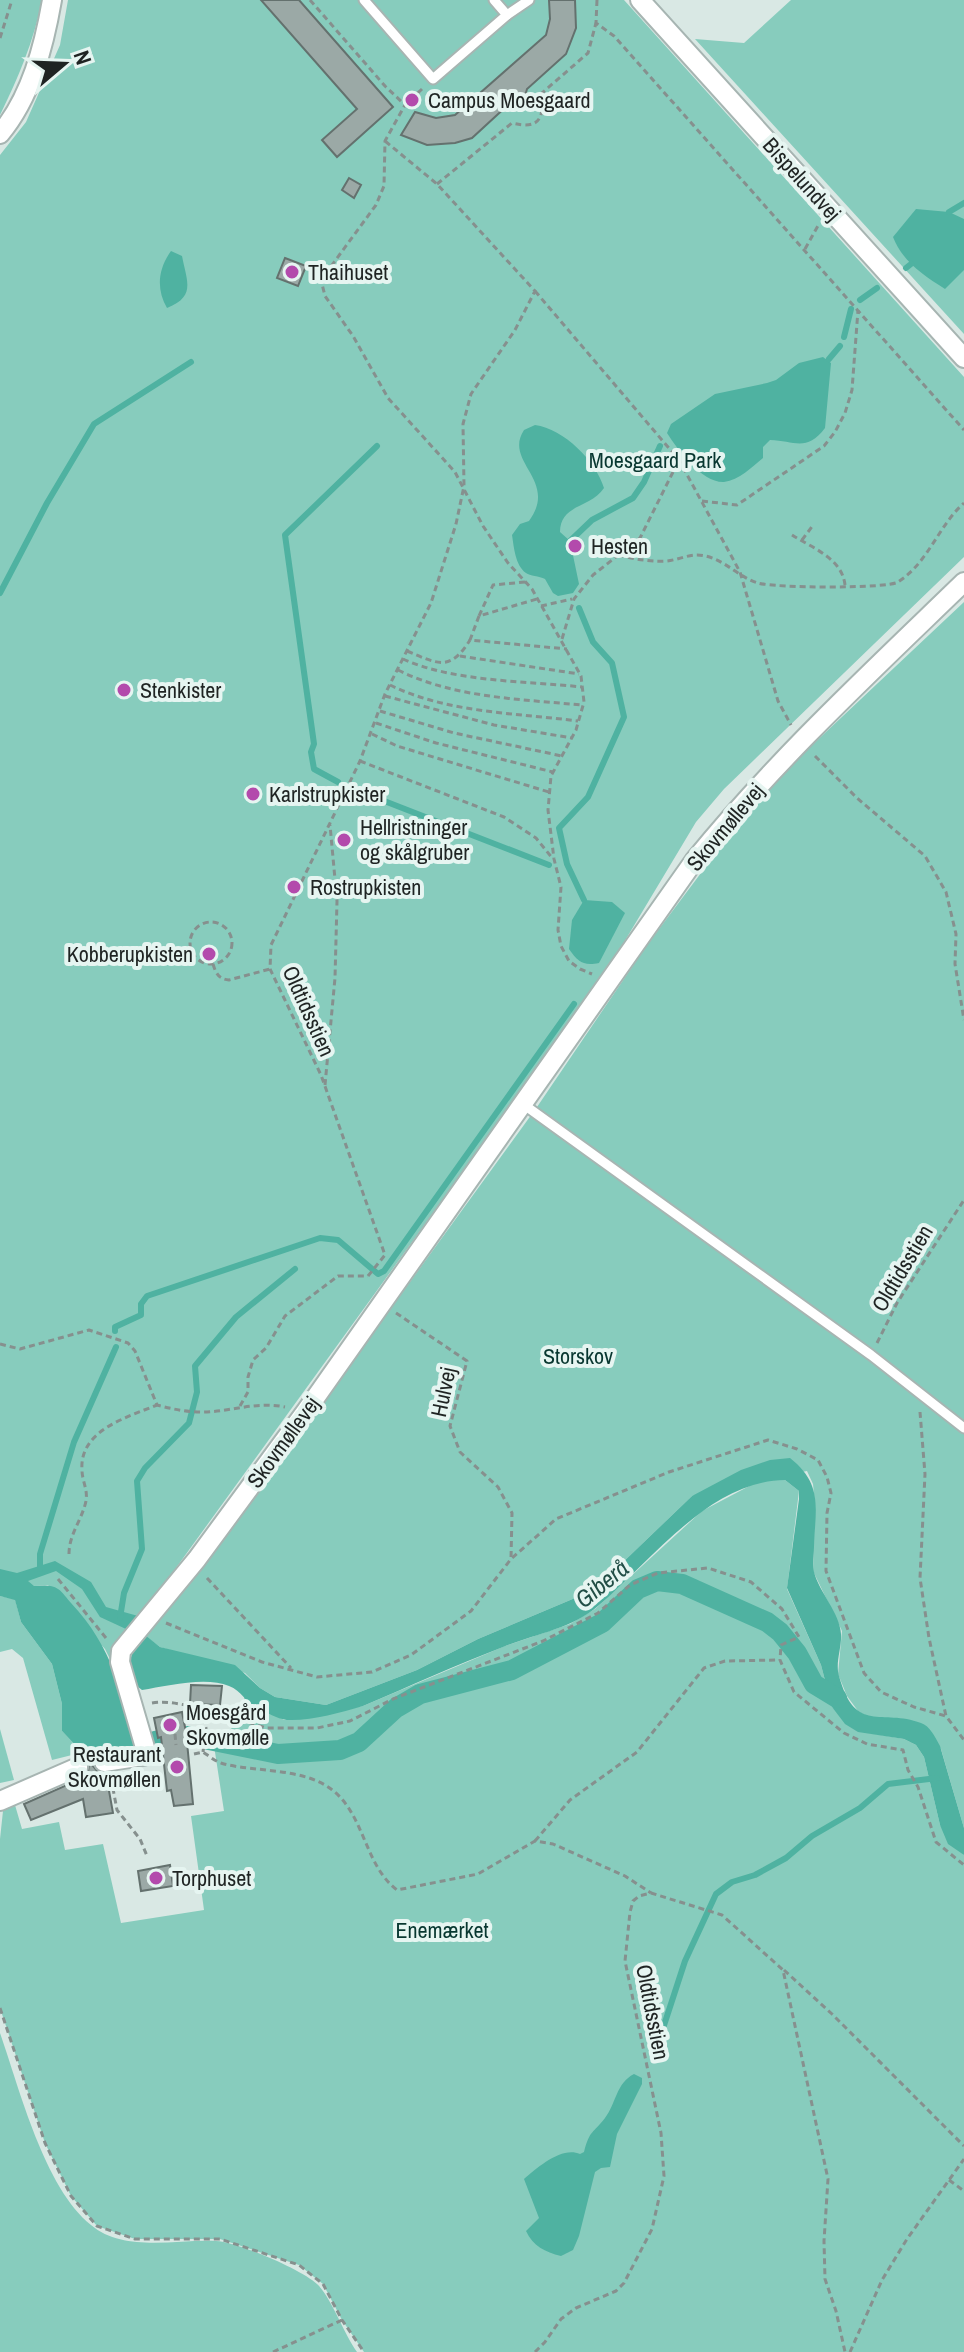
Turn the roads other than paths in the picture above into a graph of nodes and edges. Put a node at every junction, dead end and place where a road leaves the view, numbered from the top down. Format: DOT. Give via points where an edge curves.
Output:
graph roads {
  1 [pos="52,0"];
  2 [pos="364,0"];
  3 [pos="494,0"];
  4 [pos="529,0"];
  5 [pos="640,0"];
  6 [pos="507,15"];
  7 [pos="0,134"];
  8 [pos="964,358"];
  9 [pos="964,582"];
  10 [pos="523,1104"];
  11 [pos="964,1428"];
  12 [pos="106,1762"];
  13 [pos="78,1767"];
  14 [pos="0,1801"];
  1 -- 7 [label="street" via="32,75"];
  2 -- 6 [label="lane" via="433,79"];
  3 -- 6 [label="lane"];
  4 -- 6 [label="lane"];
  5 -- 8 [label="street, Bispelundvej"];
  9 -- 10 [label="street, Skovmøllevej" via="735,810"];
  10 -- 11 [label="lane"];
  10 -- 12 [label="street, Skovmøllevej" via="306,1411 121,1657 146,1751 143,1756"];
  13 -- 14 [label="street"];
}
